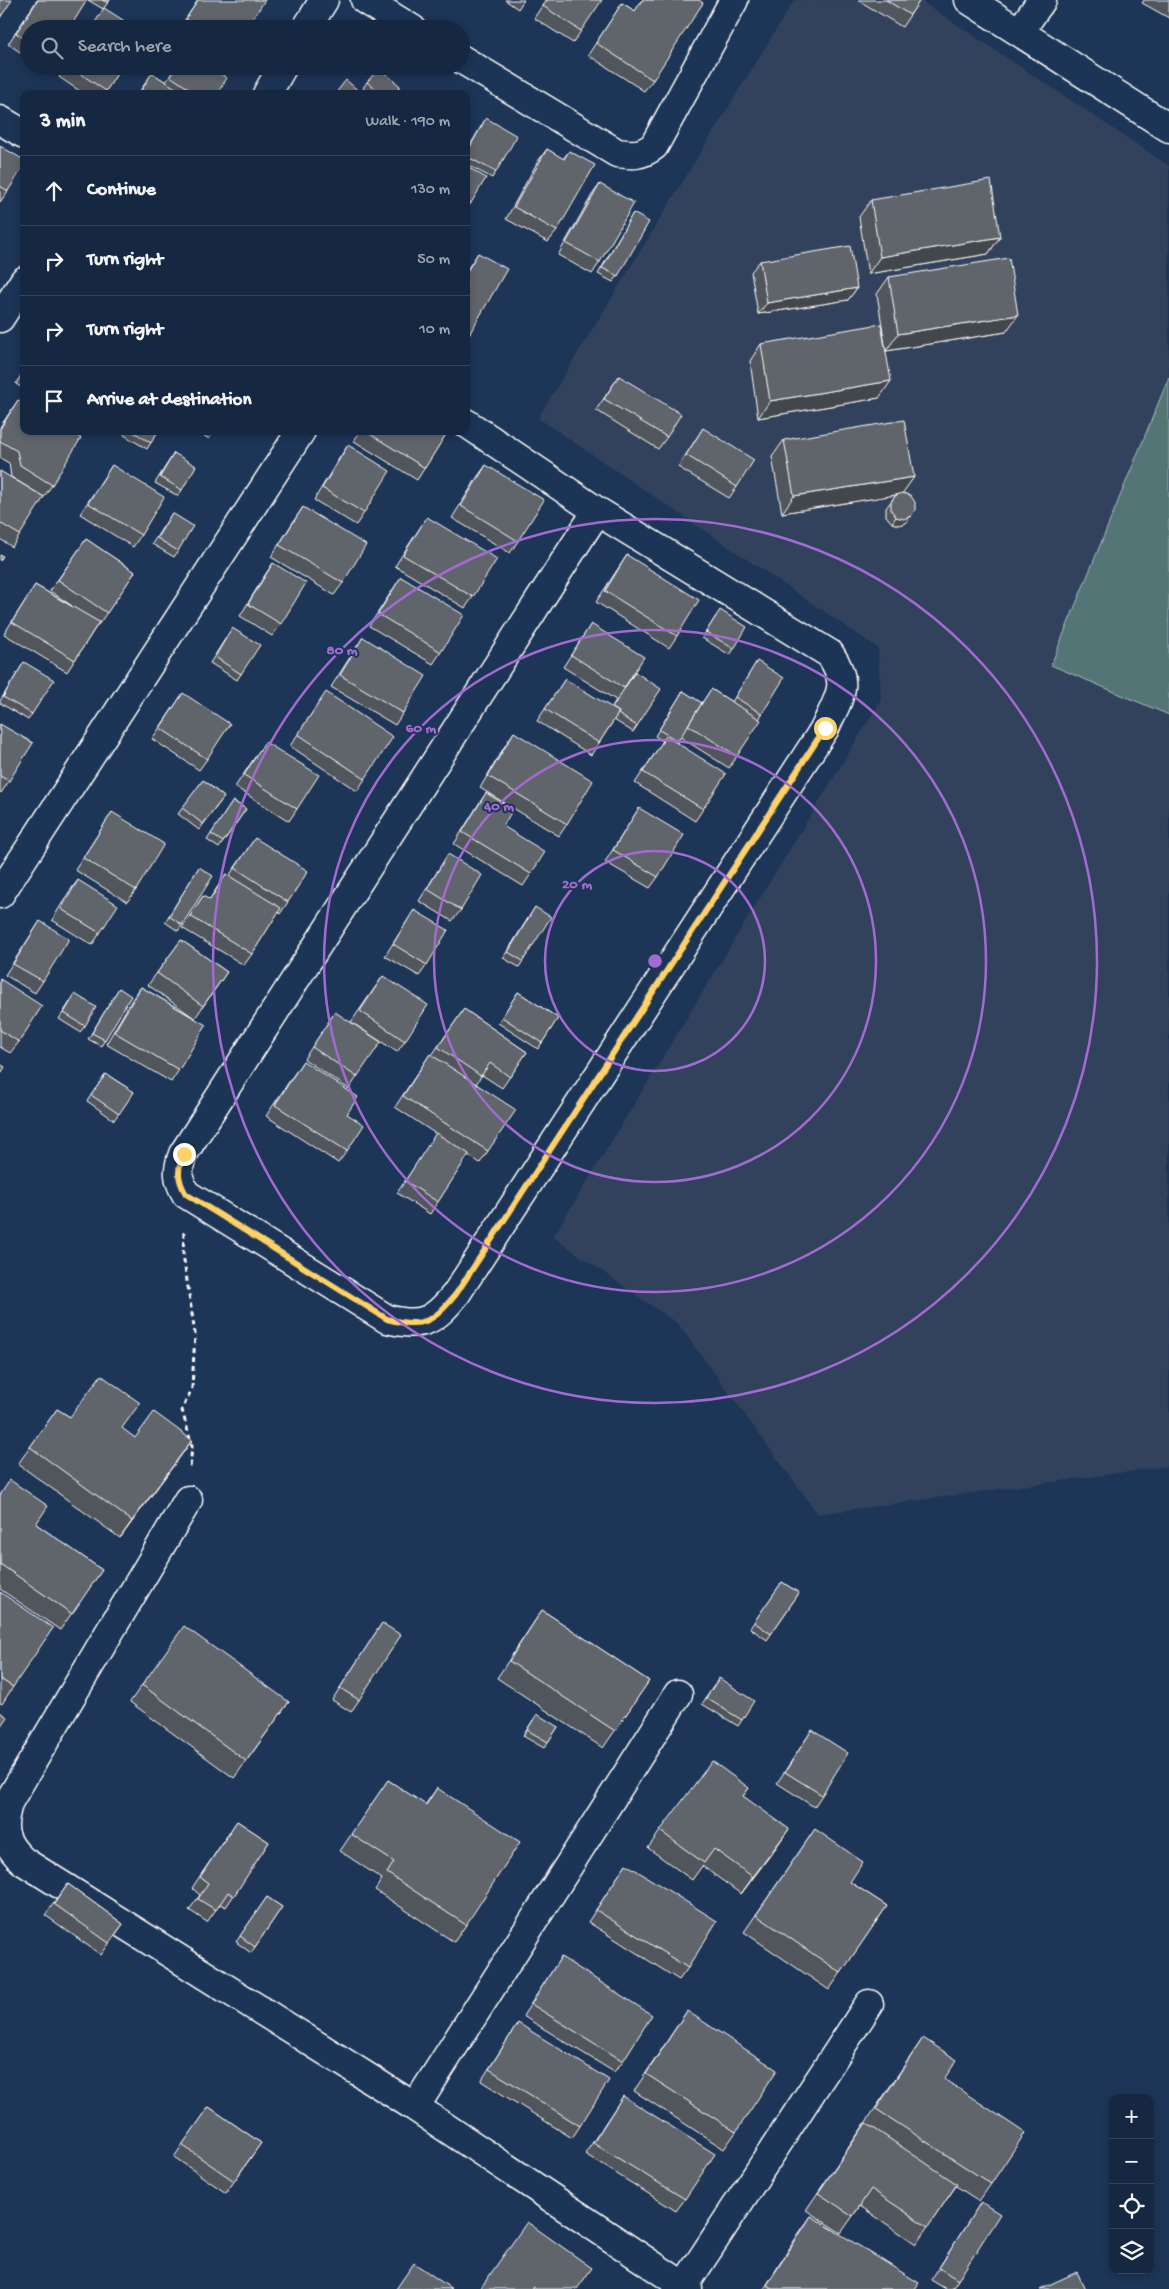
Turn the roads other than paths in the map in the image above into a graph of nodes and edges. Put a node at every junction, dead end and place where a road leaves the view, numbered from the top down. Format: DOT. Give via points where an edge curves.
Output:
graph roads {
  1 [pos="324,0"];
  2 [pos="365,0"];
  3 [pos="734,0"];
  4 [pos="969,0"];
  5 [pos="1042,0"];
  6 [pos="312,20"];
  7 [pos="397,20"];
  8 [pos="1020,32"];
  9 [pos="470,64"];
  10 [pos="278,75"];
  11 [pos="268,90"];
  12 [pos="0,120"];
  13 [pos="1169,128"];
  14 [pos="20,132"];
  15 [pos="20,287"];
  16 [pos="0,318"];
  17 [pos="470,426"];
  18 [pos="298,435"];
  19 [pos="597,511"];
  20 [pos="0,894"];
  21 [pos="188,1500"];
  22 [pos="678,1694"];
  23 [pos="869,2004"];
  24 [pos="415,2107"];
  25 [pos="686,2287"];
  1 -- 6 [label="street"];
  2 -- 7 [label="street"];
  3 -- 9 [label="street" via="654,146 635,156 617,153"];
  4 -- 8 [label="street"];
  5 -- 8 [label="street"];
  8 -- 13 [label="street"];
  10 -- 11 [label="street"];
  12 -- 14 [label="street"];
  15 -- 16 [label="street"];
  17 -- 19 [label="street"];
  18 -- 20 [label="street"];
  19 -- 19 [label="street" via="178,1166 179,1182 186,1194 387,1319 403,1324 421,1323 438,1315 456,1294 825,728 842,688 840,670 830,654"];
  21 -- 24 [label="street" via="9,1801 3,1817 3,1834 10,1849 23,1861"];
  22 -- 24 [label="street"];
  23 -- 25 [label="street"];
  24 -- 25 [label="street"];
}
